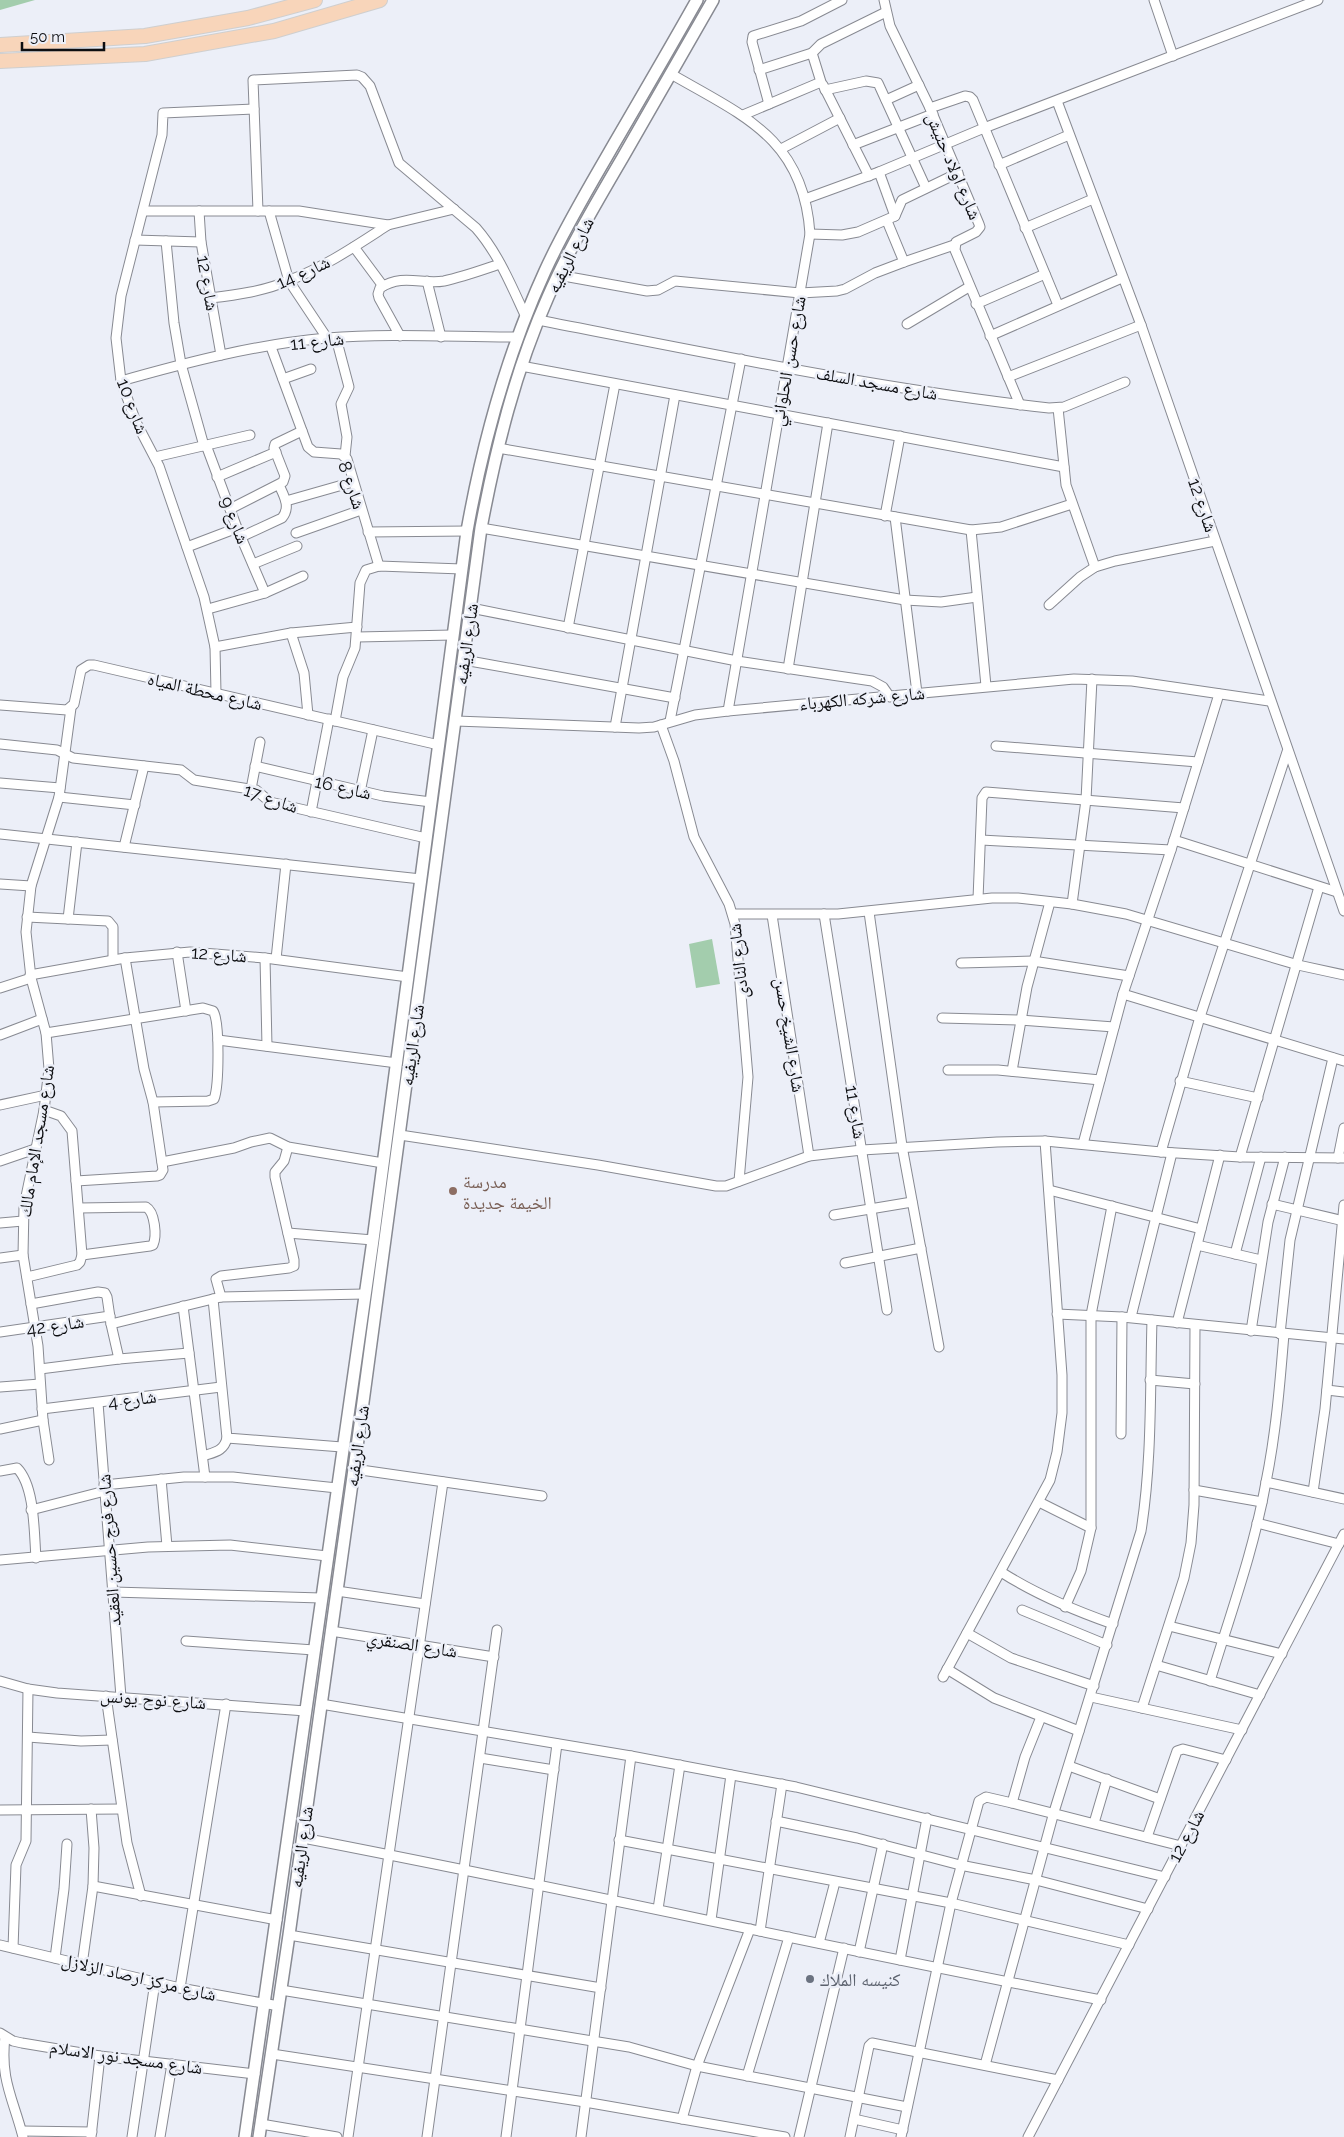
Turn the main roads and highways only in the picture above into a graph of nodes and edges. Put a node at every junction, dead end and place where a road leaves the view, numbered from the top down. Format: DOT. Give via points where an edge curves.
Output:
graph roads {
  1 [pos="315,0"];
  2 [pos="380,0"];
  3 [pos="0,45"];
  4 [pos="0,61"];
  1 -- 3 [label="main road" via="248,18 145,36"];
  2 -- 4 [label="main road" via="274,31 145,54"];
}
